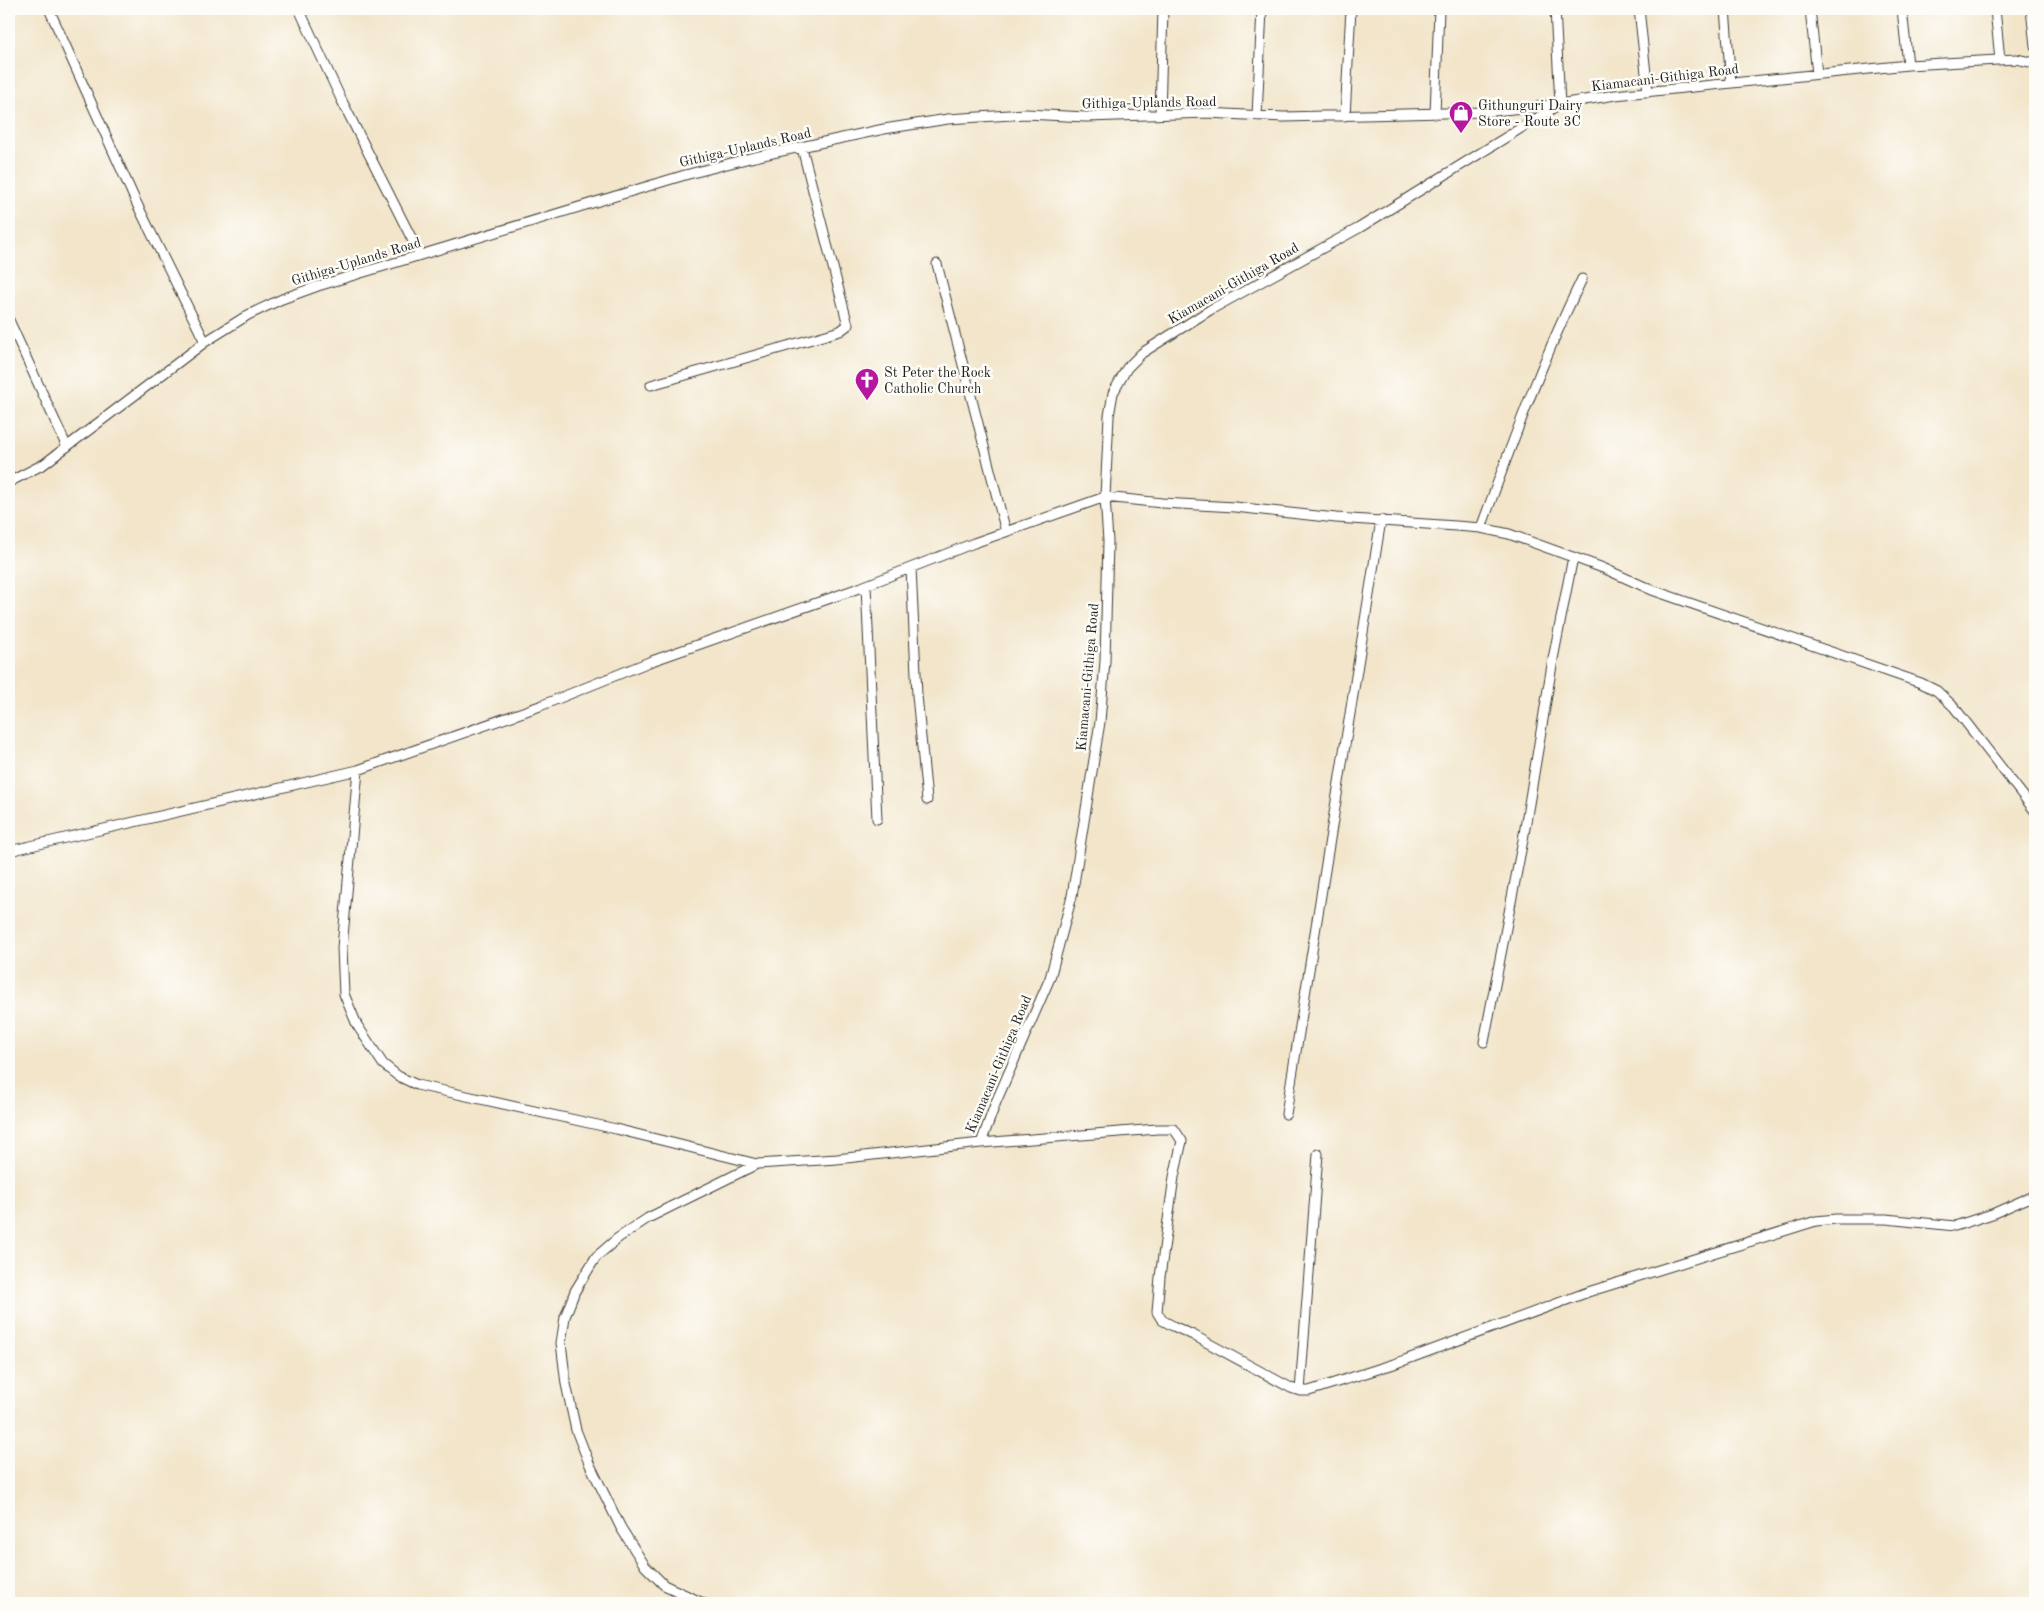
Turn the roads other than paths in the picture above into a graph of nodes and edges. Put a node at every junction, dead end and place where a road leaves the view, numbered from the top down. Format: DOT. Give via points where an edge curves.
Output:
graph roads {
  1 [pos="49,9"];
  2 [pos="299,9"];
  3 [pos="1163,9"];
  4 [pos="1262,9"];
  5 [pos="1351,9"];
  6 [pos="1439,9"];
  7 [pos="1555,9"];
  8 [pos="1639,9"];
  9 [pos="1725,9"];
  10 [pos="1810,9"];
  11 [pos="1902,9"];
  12 [pos="1995,9"];
  13 [pos="2031,9"];
  14 [pos="2035,46"];
  15 [pos="2000,60"];
  16 [pos="2035,63"];
  17 [pos="1908,65"];
  18 [pos="1817,74"];
  19 [pos="1731,83"];
  20 [pos="1648,92"];
  21 [pos="1560,104"];
  22 [pos="1160,114"];
  23 [pos="1435,114"];
  24 [pos="1256,116"];
  25 [pos="1345,116"];
  26 [pos="802,148"];
  27 [pos="420,255"];
  28 [pos="937,264"];
  29 [pos="1582,279"];
  30 [pos="9,320"];
  31 [pos="205,342"];
  32 [pos="651,385"];
  33 [pos="67,447"];
  34 [pos="9,482"];
  35 [pos="1105,497"];
  36 [pos="1381,520"];
  37 [pos="1481,528"];
  38 [pos="1006,532"];
  39 [pos="1573,557"];
  40 [pos="911,568"];
  41 [pos="866,586"];
  42 [pos="358,770"];
  43 [pos="927,800"];
  44 [pos="2035,811"];
  45 [pos="877,819"];
  46 [pos="9,851"];
  47 [pos="1484,1042"];
  48 [pos="1286,1114"];
  49 [pos="981,1143"];
  50 [pos="1318,1154"];
  51 [pos="757,1164"];
  52 [pos="2035,1195"];
  53 [pos="1300,1391"];
  54 [pos="703,1603"];
  1 -- 31 [label="street" via="136,202"];
  2 -- 27 [label="street"];
  3 -- 22 [label="street"];
  4 -- 24 [label="street"];
  5 -- 25 [label="street"];
  6 -- 23 [label="street"];
  7 -- 21 [label="street"];
  8 -- 20 [label="street"];
  9 -- 19 [label="street"];
  10 -- 18 [label="street"];
  11 -- 17 [label="street"];
  12 -- 15 [label="street"];
  13 -- 14 [label="street"];
  15 -- 16 [label="street, Kiamacani-Githiga Road"];
  15 -- 17 [label="street, Kiamacani-Githiga Road"];
  17 -- 18 [label="street, Kiamacani-Githiga Road"];
  18 -- 19 [label="street, Kiamacani-Githiga Road"];
  19 -- 20 [label="street, Kiamacani-Githiga Road"];
  20 -- 21 [label="street, Kiamacani-Githiga Road"];
  21 -- 23 [label="street, Githiga-Uplands Road"];
  21 -- 35 [label="street, Kiamacani-Githiga Road" via="1359,228 1210,310 1142,353 1127,368 1113,393"];
  22 -- 24 [label="street, Githiga-Uplands Road"];
  22 -- 26 [label="street, Githiga-Uplands Road" via="967,117 884,129"];
  23 -- 25 [label="street, Githiga-Uplands Road"];
  24 -- 25 [label="street, Githiga-Uplands Road"];
  26 -- 27 [label="street, Githiga-Uplands Road" via="685,175"];
  26 -- 32 [label="street" via="848,325 840,331"];
  27 -- 31 [label="street, Githiga-Uplands Road" via="282,299 248,315"];
  28 -- 38 [label="street"];
  29 -- 37 [label="street" via="1558,327 1522,415"];
  30 -- 33 [label="street"];
  31 -- 33 [label="street, Githiga-Uplands Road"];
  33 -- 34 [label="street, Githiga-Uplands Road" via="44,464"];
  35 -- 36 [label="street"];
  35 -- 38 [label="street"];
  35 -- 49 [label="street, Kiamacani-Githiga Road" via="1108,541 1105,662 1100,722 1072,896 1050,978"];
  36 -- 37 [label="street"];
  36 -- 48 [label="street"];
  37 -- 39 [label="street" via="1509,534"];
  38 -- 40 [label="street"];
  39 -- 44 [label="street" via="1652,590 1937,691 1954,707"];
  39 -- 47 [label="street"];
  40 -- 41 [label="street"];
  40 -- 43 [label="street" via="917,695"];
  41 -- 42 [label="street"];
  41 -- 45 [label="street"];
  42 -- 46 [label="street"];
  42 -- 51 [label="street" via="342,948 344,994 357,1025 383,1064 417,1085"];
  49 -- 51 [label="street, Kiamacani-Githiga Road" via="837,1160"];
  49 -- 53 [label="street" via="1174,1129 1182,1141 1174,1178 1157,1312 1162,1320"];
  50 -- 53 [label="street"];
  51 -- 54 [label="street, Kiamacani-Githiga Road" via="648,1218 596,1257 575,1291 565,1317 561,1343 576,1430 621,1528 654,1577"];
  52 -- 53 [label="street" via="1956,1226 1886,1219 1816,1221 1606,1286 1397,1363"];
}
